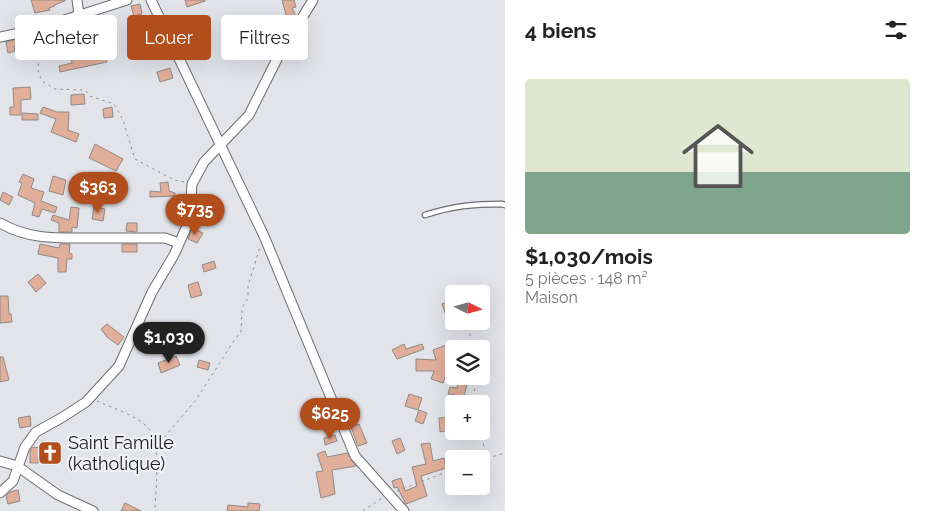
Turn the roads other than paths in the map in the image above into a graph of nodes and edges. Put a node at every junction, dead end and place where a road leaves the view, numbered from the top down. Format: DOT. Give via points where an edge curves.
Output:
graph roads {
  1 [pos="77,0"];
  2 [pos="127,0"];
  3 [pos="151,0"];
  4 [pos="313,0"];
  5 [pos="79,15"];
  6 [pos="15,34"];
  7 [pos="0,37"];
  8 [pos="220,146"];
  9 [pos="505,205"];
  10 [pos="425,214"];
  11 [pos="0,223"];
  12 [pos="179,243"];
  13 [pos="0,461"];
  14 [pos="17,466"];
  15 [pos="0,493"];
  16 [pos="93,511"];
  17 [pos="404,511"];
  1 -- 5 [label="street"];
  2 -- 5 [label="street"];
  3 -- 8 [label="street"];
  4 -- 8 [label="street" via="278,57 249,115"];
  6 -- 7 [label="street"];
  8 -- 12 [label="street" via="204,162 192,184 190,212"];
  8 -- 17 [label="street" via="264,236 355,456"];
  9 -- 10 [label="lane" via="468,204"];
  11 -- 12 [label="street" via="34,236 165,238"];
  12 -- 14 [label="street" via="118,366 90,398 36,432"];
  13 -- 14 [label="street"];
  14 -- 15 [label="street" via="13,481"];
  14 -- 16 [label="street" via="58,495"];
}
